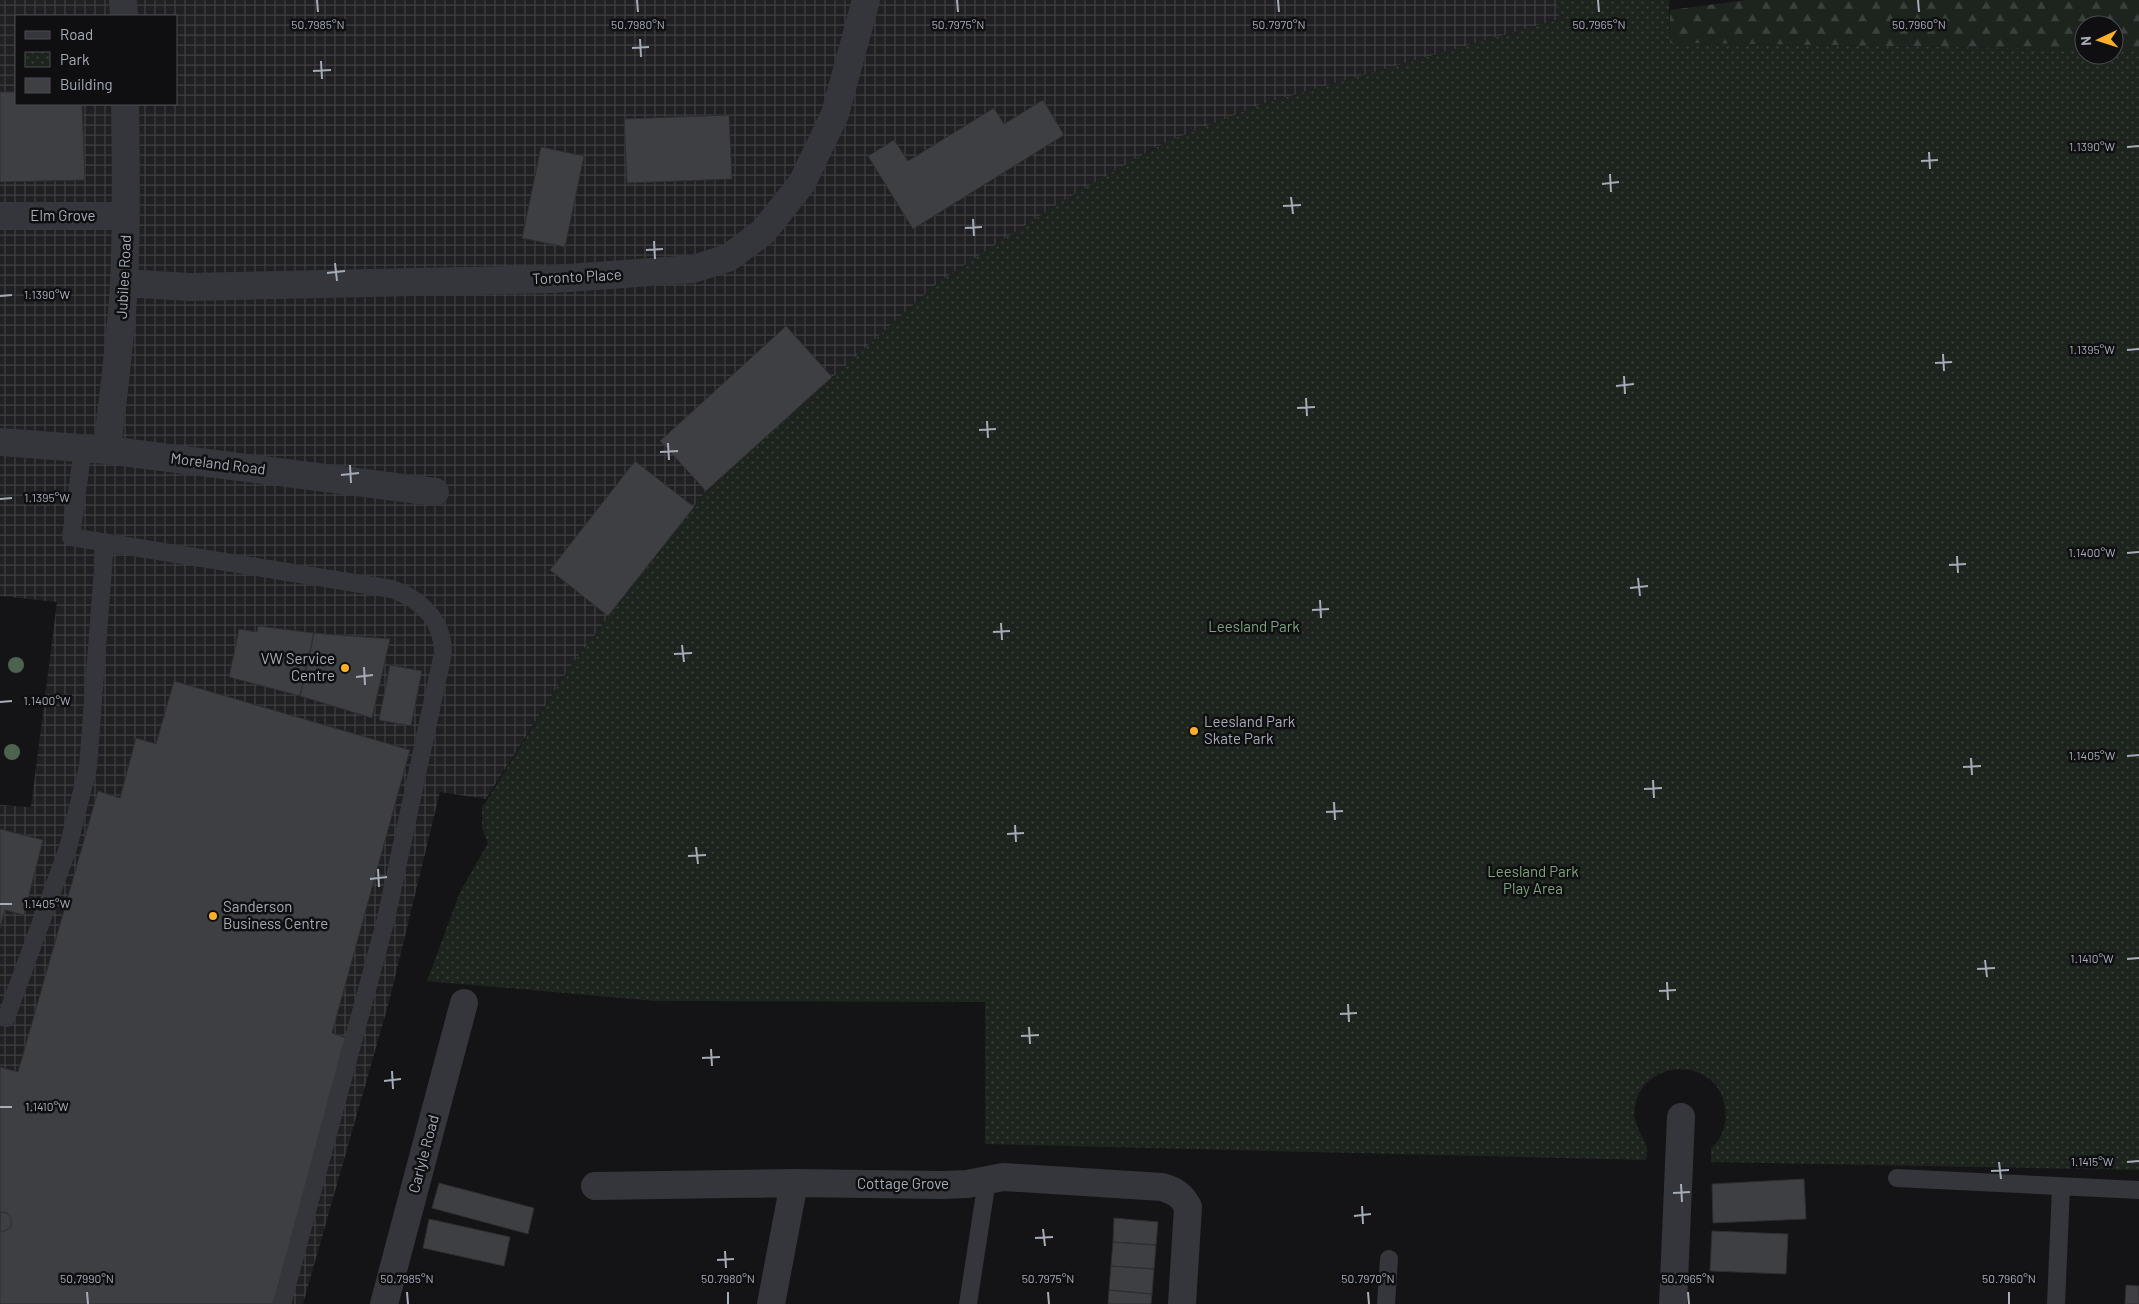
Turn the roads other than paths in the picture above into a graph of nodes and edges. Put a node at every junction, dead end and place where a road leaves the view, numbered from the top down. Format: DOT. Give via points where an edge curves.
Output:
graph roads {
  1 [pos="124,0"];
  2 [pos="866,0"];
  3 [pos="124,15"];
  4 [pos="125,105"];
  5 [pos="0,216"];
  6 [pos="126,216"];
  7 [pos="124,283"];
  8 [pos="0,442"];
  9 [pos="95,449"];
  10 [pos="435,492"];
  11 [pos="105,542"];
  12 [pos="464,1003"];
  13 [pos="6,1018"];
  14 [pos="1681,1117"];
  15 [pos="1898,1178"];
  16 [pos="987,1180"];
  17 [pos="794,1183"];
  18 [pos="595,1186"];
  19 [pos="2062,1187"];
  20 [pos="2139,1190"];
  21 [pos="1389,1259"];
  22 [pos="282,1304"];
  23 [pos="384,1304"];
  24 [pos="771,1304"];
  25 [pos="968,1304"];
  26 [pos="1182,1304"];
  27 [pos="1386,1304"];
  28 [pos="1673,1304"];
  29 [pos="2056,1304"];
  1 -- 3 [label="street"];
  2 -- 7 [label="street, Toronto Place" via="835,114 802,183 763,232 728,258 693,270 554,279 190,287"];
  4 -- 6 [label="street, Jubilee Road"];
  5 -- 6 [label="street, Elm Grove"];
  6 -- 7 [label="street, Jubilee Road"];
  7 -- 9 [label="street, Jubilee Road"];
  8 -- 9 [label="street, Moreland Road"];
  9 -- 10 [label="street, Moreland Road"];
  9 -- 11 [label="lane" via="71,537"];
  11 -- 13 [label="lane" via="88,767 68,848"];
  11 -- 22 [label="lane" via="392,589 413,598 426,609 442,639 443,654 386,919"];
  12 -- 23 [label="street, Carlyle Road"];
  14 -- 28 [label="street"];
  15 -- 19 [label="lane"];
  16 -- 17 [label="street, Cottage Grove" via="942,1185"];
  16 -- 25 [label="lane"];
  16 -- 26 [label="street, Cottage Grove" via="1003,1176 1162,1186 1173,1190 1183,1197 1188,1207"];
  17 -- 18 [label="street, Cottage Grove"];
  17 -- 24 [label="street"];
  19 -- 20 [label="lane"];
  19 -- 29 [label="lane"];
  21 -- 27 [label="lane"];
}
